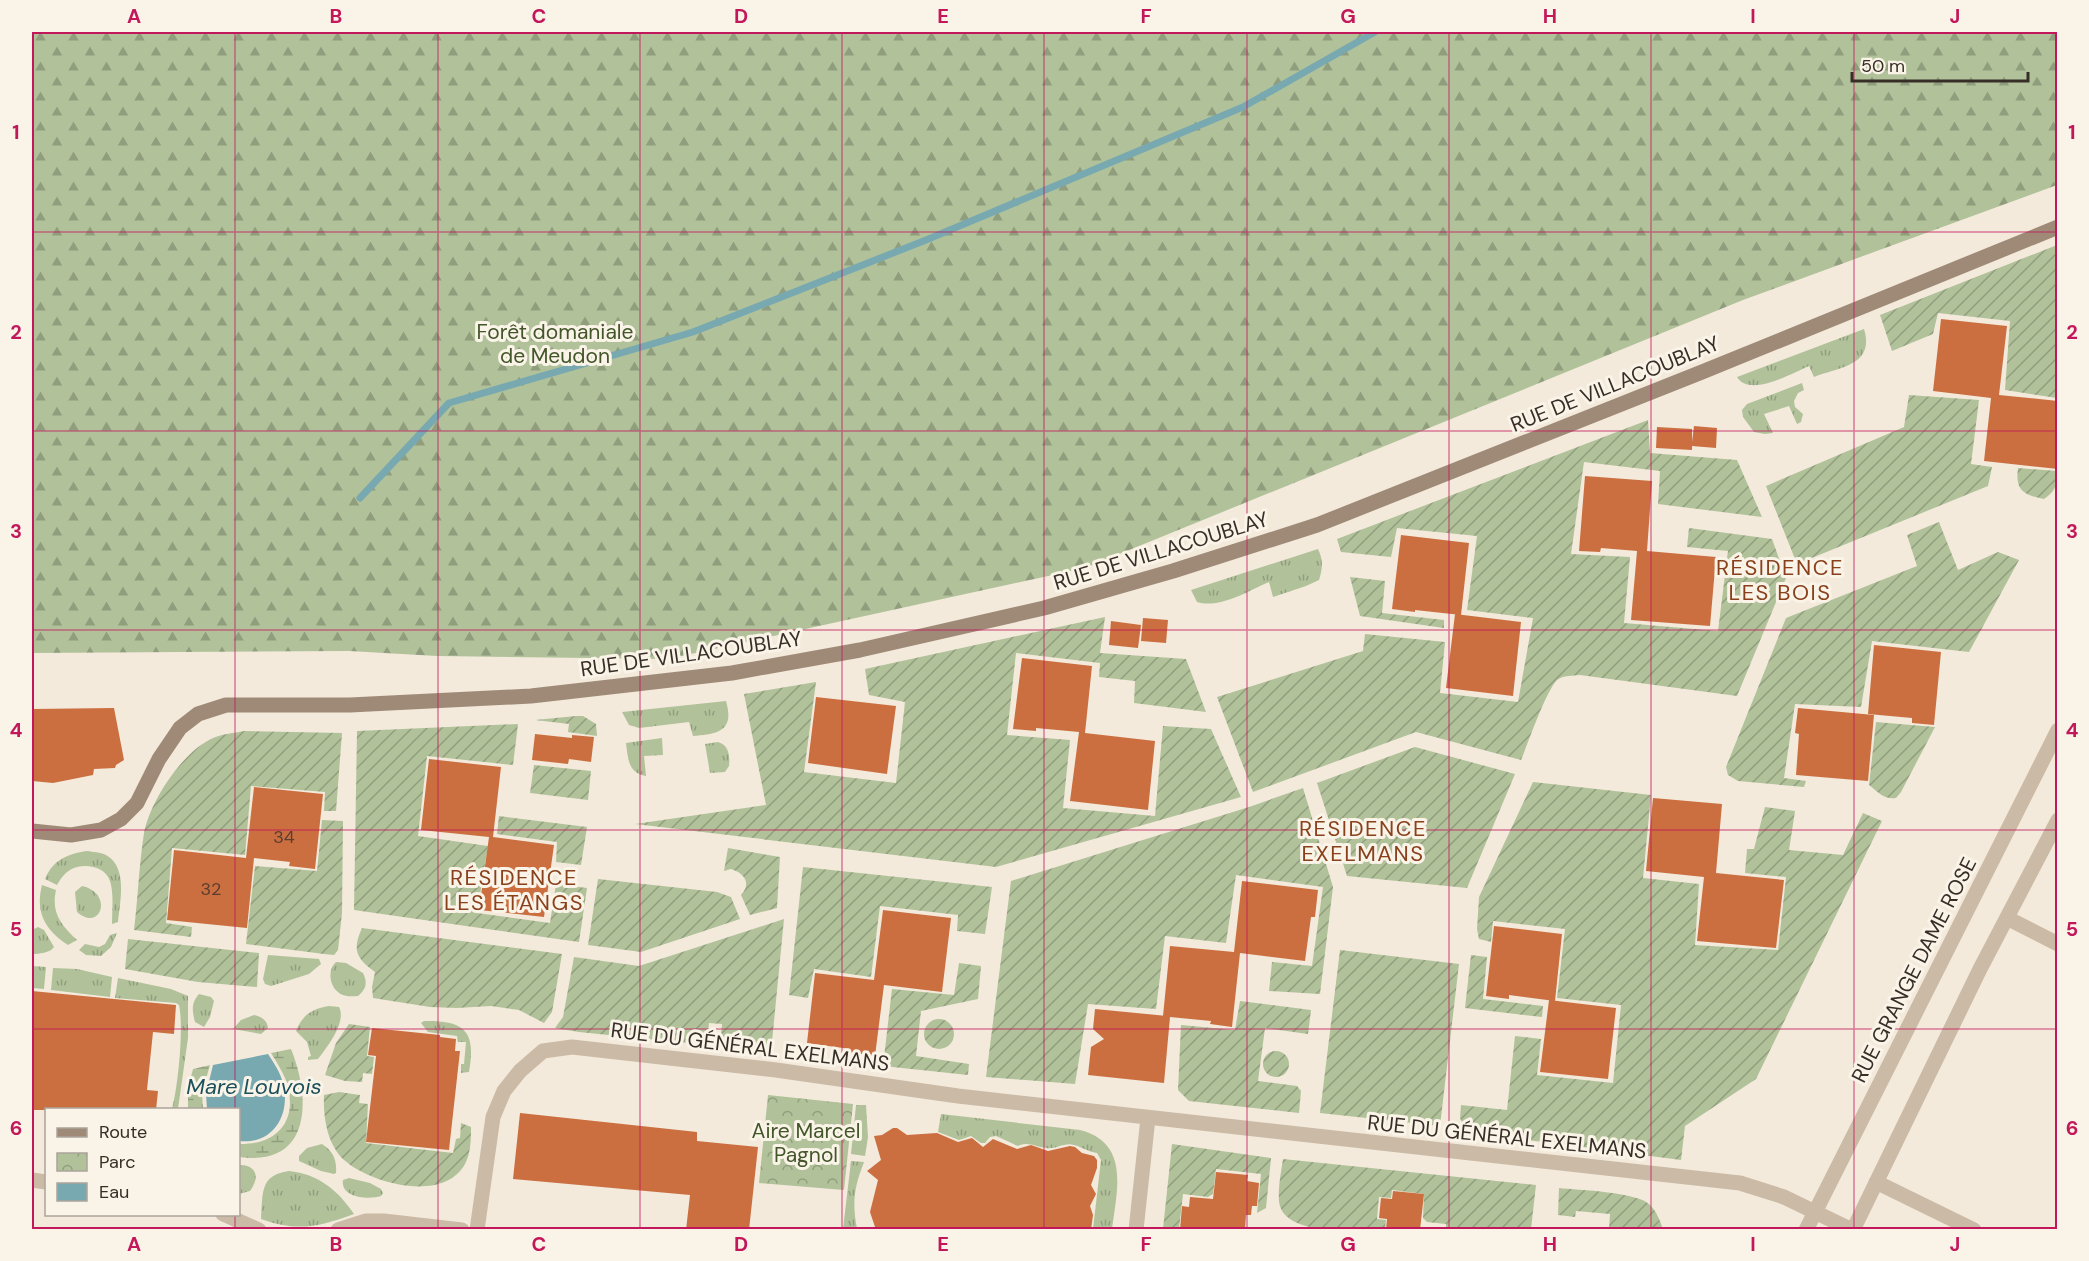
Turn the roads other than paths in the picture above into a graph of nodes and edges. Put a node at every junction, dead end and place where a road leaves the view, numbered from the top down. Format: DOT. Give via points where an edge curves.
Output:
graph roads {
  1 [pos="2058,227"];
  2 [pos="2058,730"];
  3 [pos="2058,820"];
  4 [pos="32,831"];
  5 [pos="2007,918"];
  6 [pos="2058,944"];
  7 [pos="1148,1118"];
  8 [pos="1876,1182"];
  9 [pos="1815,1211"];
  10 [pos="225,1216"];
  11 [pos="259,1230"];
  12 [pos="338,1230"];
  13 [pos="462,1230"];
  14 [pos="477,1230"];
  15 [pos="1136,1230"];
  16 [pos="1806,1230"];
  17 [pos="1853,1230"];
  18 [pos="1974,1230"];
  1 -- 4 [label="street, RUE DE VILLACOUBLAY" via="1317,525 1173,571 1044,608 768,668 531,696 226,705 198,714 180,728 137,803 121,819 101,830 71,835"];
  2 -- 9 [label="street, RUE GRANGE DAME ROSE"];
  3 -- 5 [label="street"];
  5 -- 6 [label="street"];
  5 -- 8 [label="street"];
  7 -- 9 [label="street, RUE DU GÉNÉRAL EXELMANS" via="1740,1183"];
  7 -- 14 [label="street, RUE DU GÉNÉRAL EXELMANS" via="572,1047 543,1051 504,1091 493,1117"];
  7 -- 15 [label="street"];
  8 -- 17 [label="street"];
  8 -- 18 [label="street"];
  9 -- 16 [label="street, RUE GRANGE DAME ROSE"];
  9 -- 17 [label="street, RUE DU GÉNÉRAL EXELMANS"];
  10 -- 11 [label="street"];
  12 -- 13 [label="street" via="366,1221"];
}
